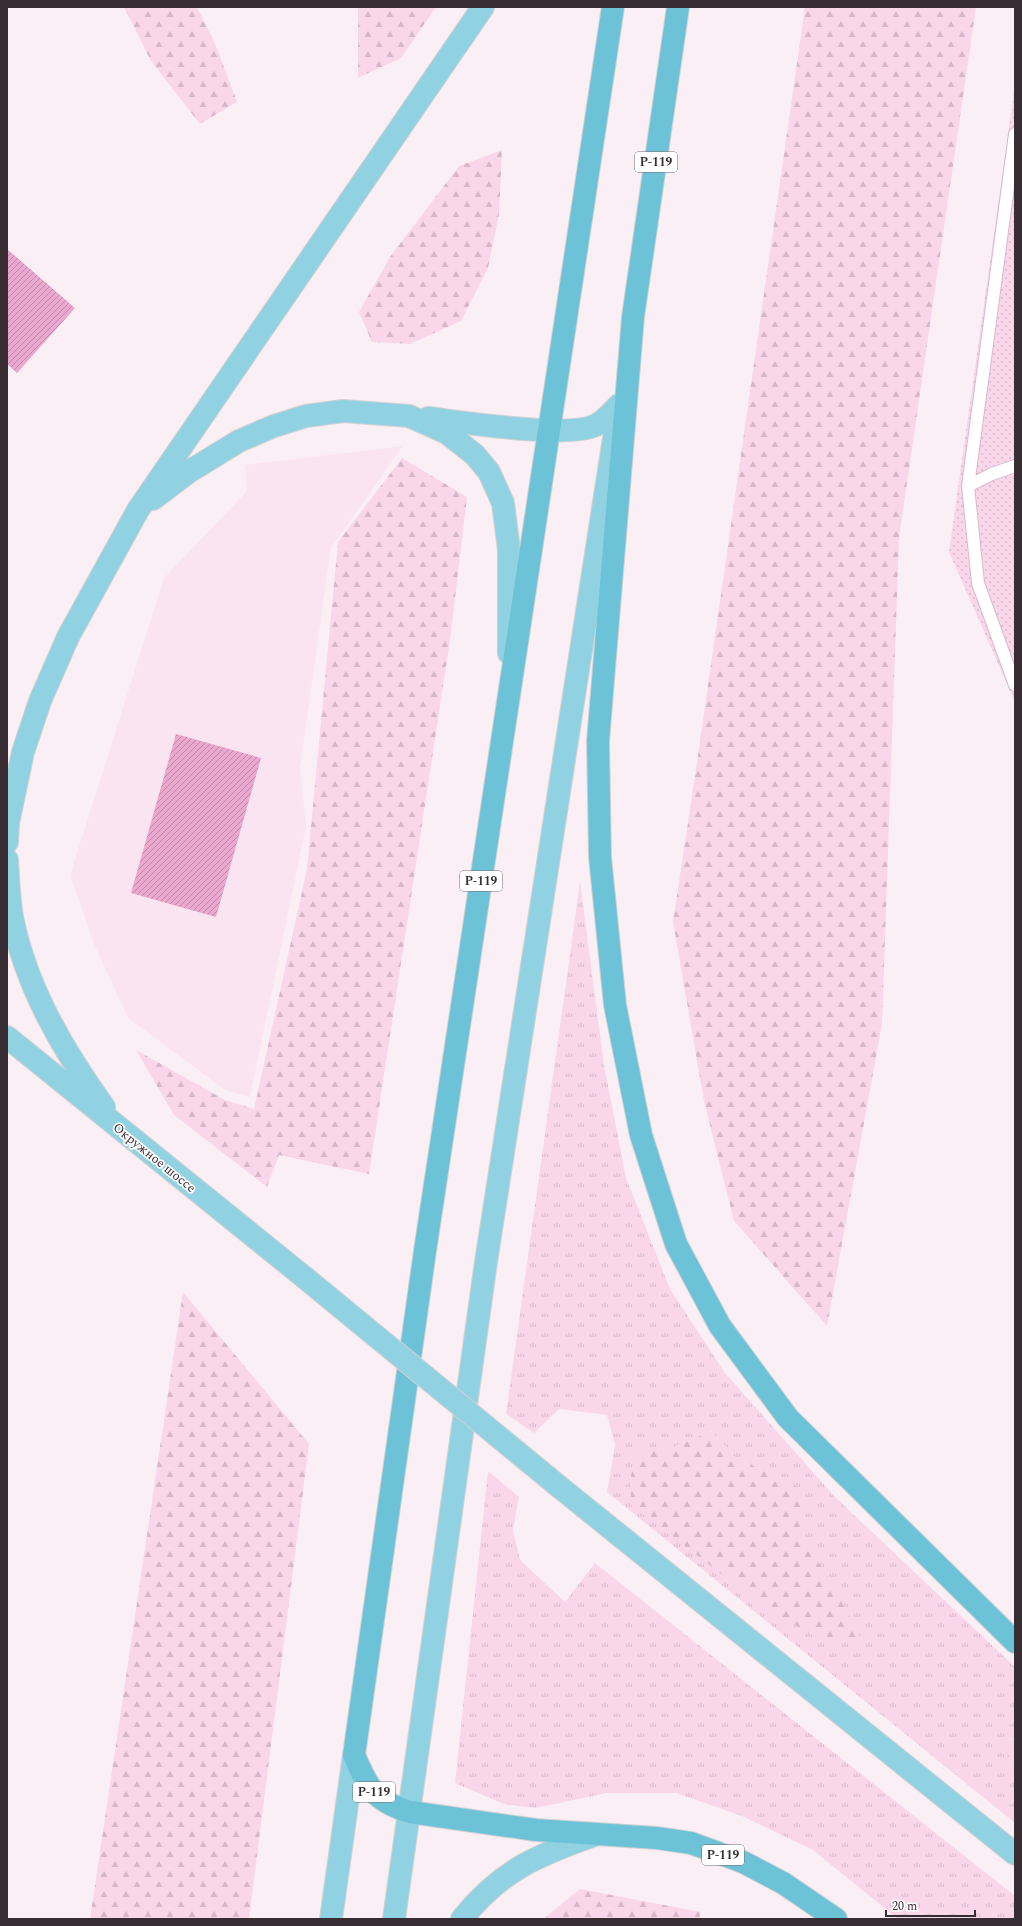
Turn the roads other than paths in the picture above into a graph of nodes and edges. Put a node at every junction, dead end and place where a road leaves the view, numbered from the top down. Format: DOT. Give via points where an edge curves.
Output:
graph roads {
  1 [pos="483,7"];
  2 [pos="613,7"];
  3 [pos="678,7"];
  4 [pos="1015,133"];
  5 [pos="633,317"];
  6 [pos="619,405"];
  7 [pos="409,416"];
  8 [pos="549,430"];
  9 [pos="1015,466"];
  10 [pos="968,486"];
  11 [pos="138,510"];
  12 [pos="1015,685"];
  13 [pos="508,701"];
  14 [pos="7,842"];
  15 [pos="7,860"];
  16 [pos="7,1037"];
  17 [pos="120,1129"];
  18 [pos="1015,1642"];
  19 [pos="354,1755"];
  20 [pos="410,1812"];
  21 [pos="595,1835"];
  22 [pos="1015,1854"];
  23 [pos="331,1919"];
  24 [pos="394,1919"];
  25 [pos="462,1919"];
  26 [pos="836,1919"];
  1 -- 11 [label="main road"];
  2 -- 8 [label="highway, Р-119"];
  3 -- 5 [label="highway, Р-119"];
  4 -- 10 [label="lane"];
  5 -- 6 [label="main road"];
  5 -- 18 [label="highway, Р-119" via="599,756 600,857 614,998 641,1135 676,1244 720,1326 788,1418"];
  6 -- 8 [label="main road" via="596,426 579,430"];
  6 -- 20 [label="main road" via="486,1262"];
  7 -- 8 [label="main road"];
  7 -- 11 [label="main road" via="343,411 306,416 274,426 239,441 190,471"];
  7 -- 13 [label="main road" via="447,433 475,455 489,472 503,503 509,550"];
  8 -- 13 [label="highway, Р-119"];
  9 -- 10 [label="lane"];
  10 -- 12 [label="lane" via="978,583"];
  11 -- 14 [label="main road" via="68,637 40,700 19,766"];
  13 -- 19 [label="highway, Р-119" via="425,1251"];
  15 -- 17 [label="main road" via="12,916 23,960 33,984 71,1058"];
  16 -- 17 [label="main road, Окружное шоссе"];
  17 -- 22 [label="main road, Окружное шоссе, bridge"];
  19 -- 20 [label="highway, Р-119" via="365,1781 376,1795 391,1806"];
  19 -- 23 [label="main road"];
  20 -- 21 [label="highway, Р-119" via="536,1830"];
  20 -- 24 [label="main road"];
  21 -- 25 [label="main road" via="533,1859 514,1870 492,1886"];
  21 -- 26 [label="highway, Р-119" via="657,1838 691,1843 743,1862 783,1883"];
}
